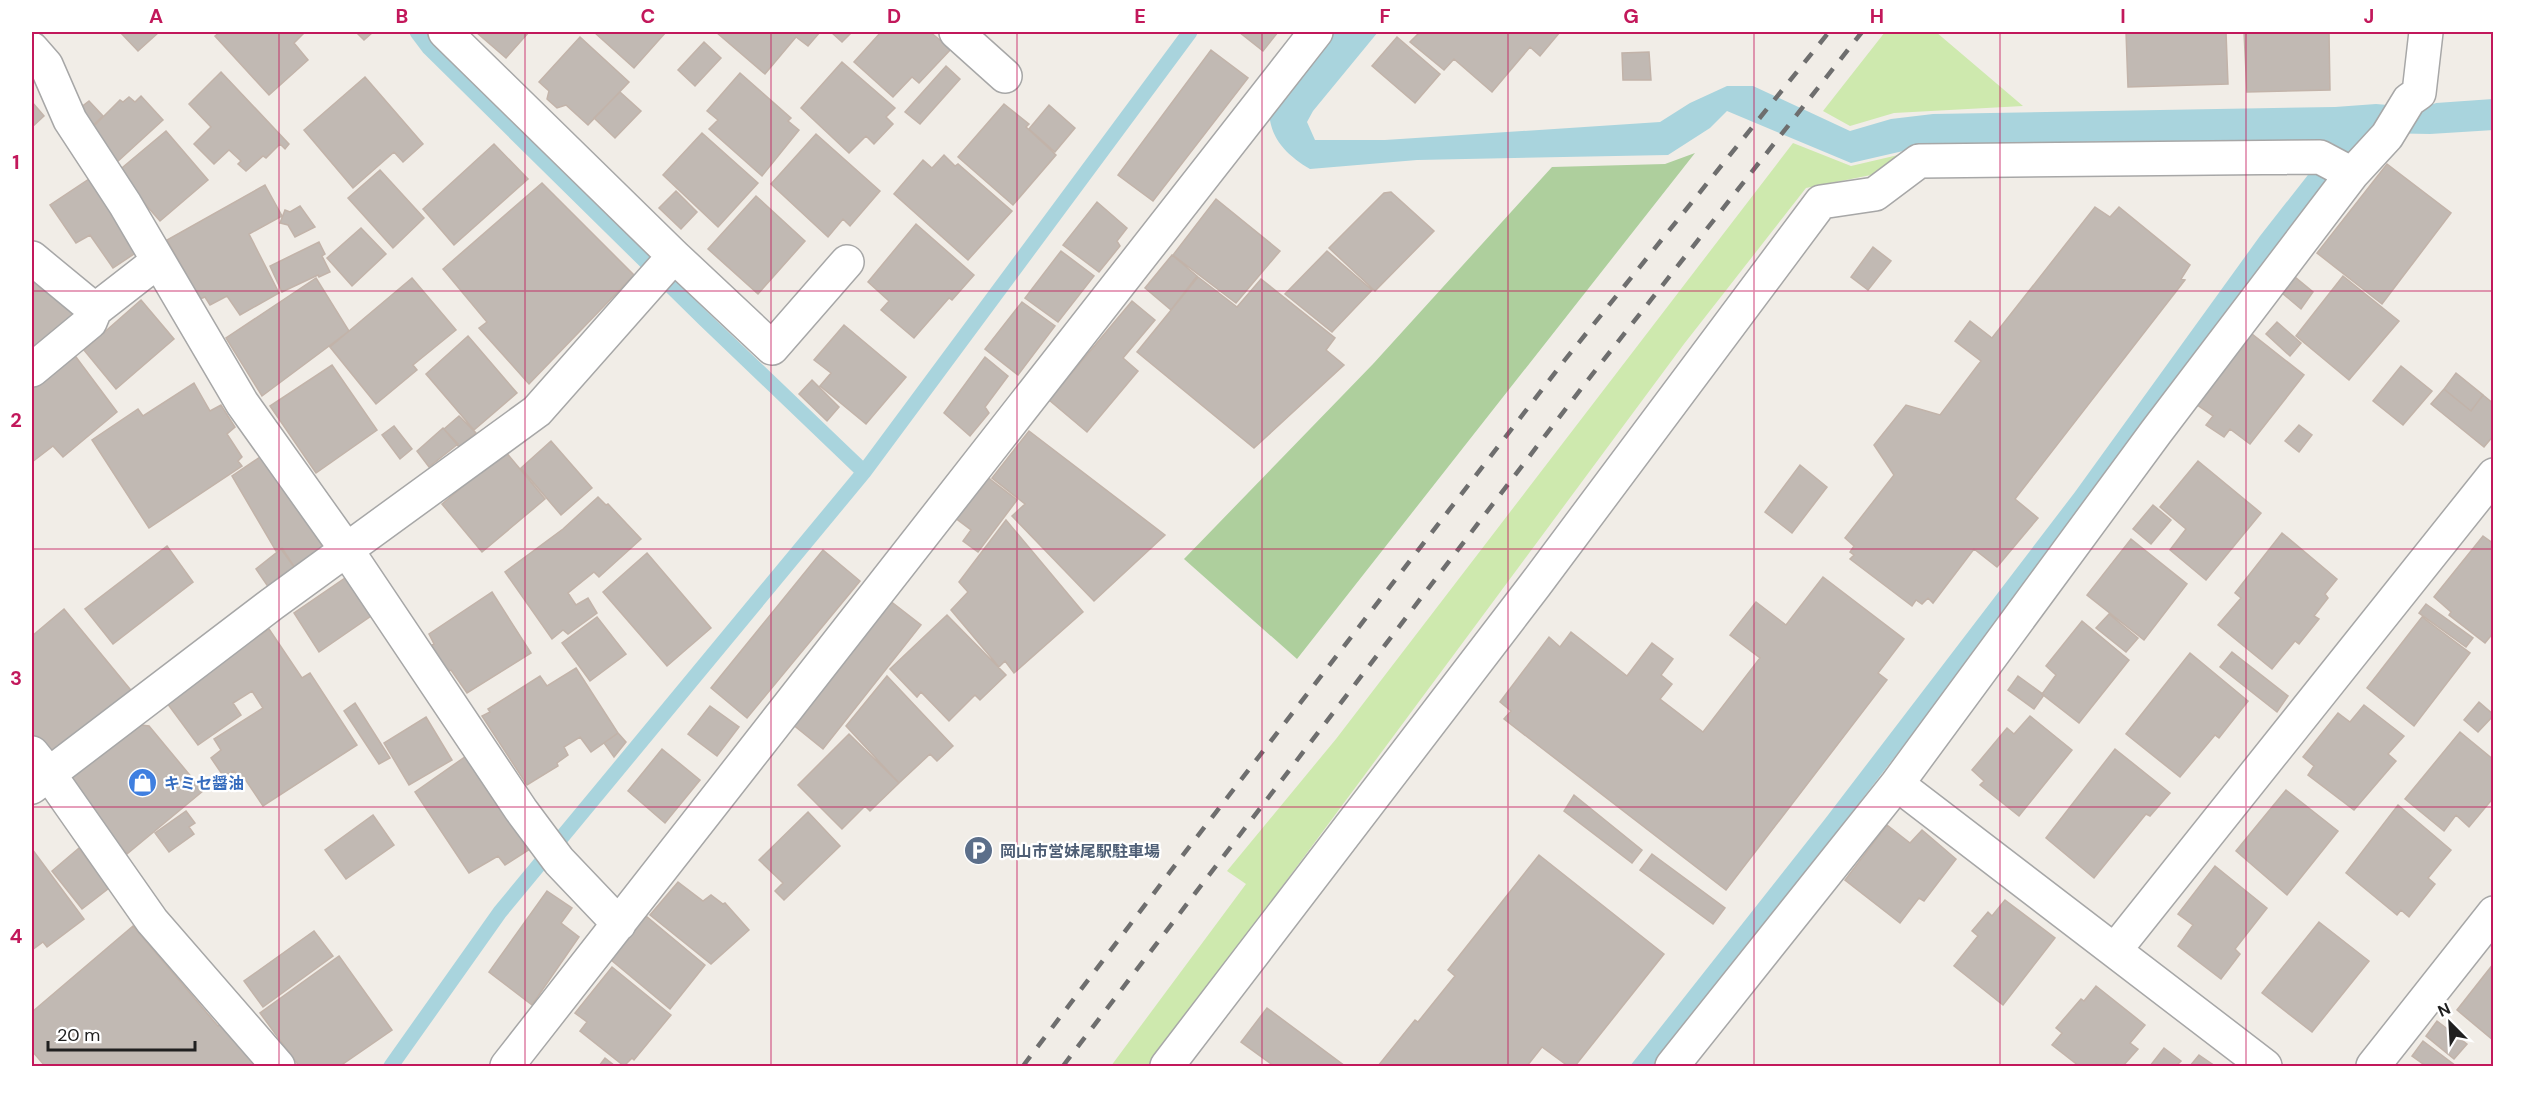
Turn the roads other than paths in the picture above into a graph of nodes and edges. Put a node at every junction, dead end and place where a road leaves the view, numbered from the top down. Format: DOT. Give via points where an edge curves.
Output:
graph roads {
  1 [pos="445,32"];
  2 [pos="956,32"];
  3 [pos="1316,32"];
  4 [pos="2426,32"];
  5 [pos="32,50"];
  6 [pos="1005,76"];
  7 [pos="2339,167"];
  8 [pos="32,258"];
  9 [pos="158,261"];
  10 [pos="847,262"];
  11 [pos="663,268"];
  12 [pos="95,310"];
  13 [pos="32,369"];
  14 [pos="2493,475"];
  15 [pos="346,549"];
  16 [pos="37,771"];
  17 [pos="1897,784"];
  18 [pos="2493,913"];
  19 [pos="619,924"];
  20 [pos="2115,950"];
  21 [pos="278,1066"];
  22 [pos="507,1066"];
  23 [pos="1167,1066"];
  24 [pos="1672,1066"];
  25 [pos="2265,1066"];
  26 [pos="2373,1066"];
  1 -- 11 [label="street"];
  2 -- 6 [label="street"];
  3 -- 19 [label="street"];
  4 -- 7 [label="street" via="2419,93 2409,100 2387,136"];
  5 -- 9 [label="street" via="46,65 70,120"];
  7 -- 17 [label="street" via="2163,423"];
  7 -- 23 [label="street" via="1919,161 1875,194 1821,202"];
  8 -- 12 [label="street"];
  9 -- 12 [label="street"];
  9 -- 15 [label="street" via="242,403"];
  10 -- 11 [label="street" via="772,348"];
  11 -- 15 [label="street" via="537,411"];
  12 -- 13 [label="street" via="90,322"];
  14 -- 20 [label="street"];
  15 -- 16 [label="street"];
  15 -- 19 [label="street" via="521,810 552,851"];
  16 -- 21 [label="street" via="152,921"];
  17 -- 20 [label="street"];
  17 -- 24 [label="street"];
  18 -- 26 [label="street"];
  19 -- 22 [label="street"];
  20 -- 25 [label="street"];
}
